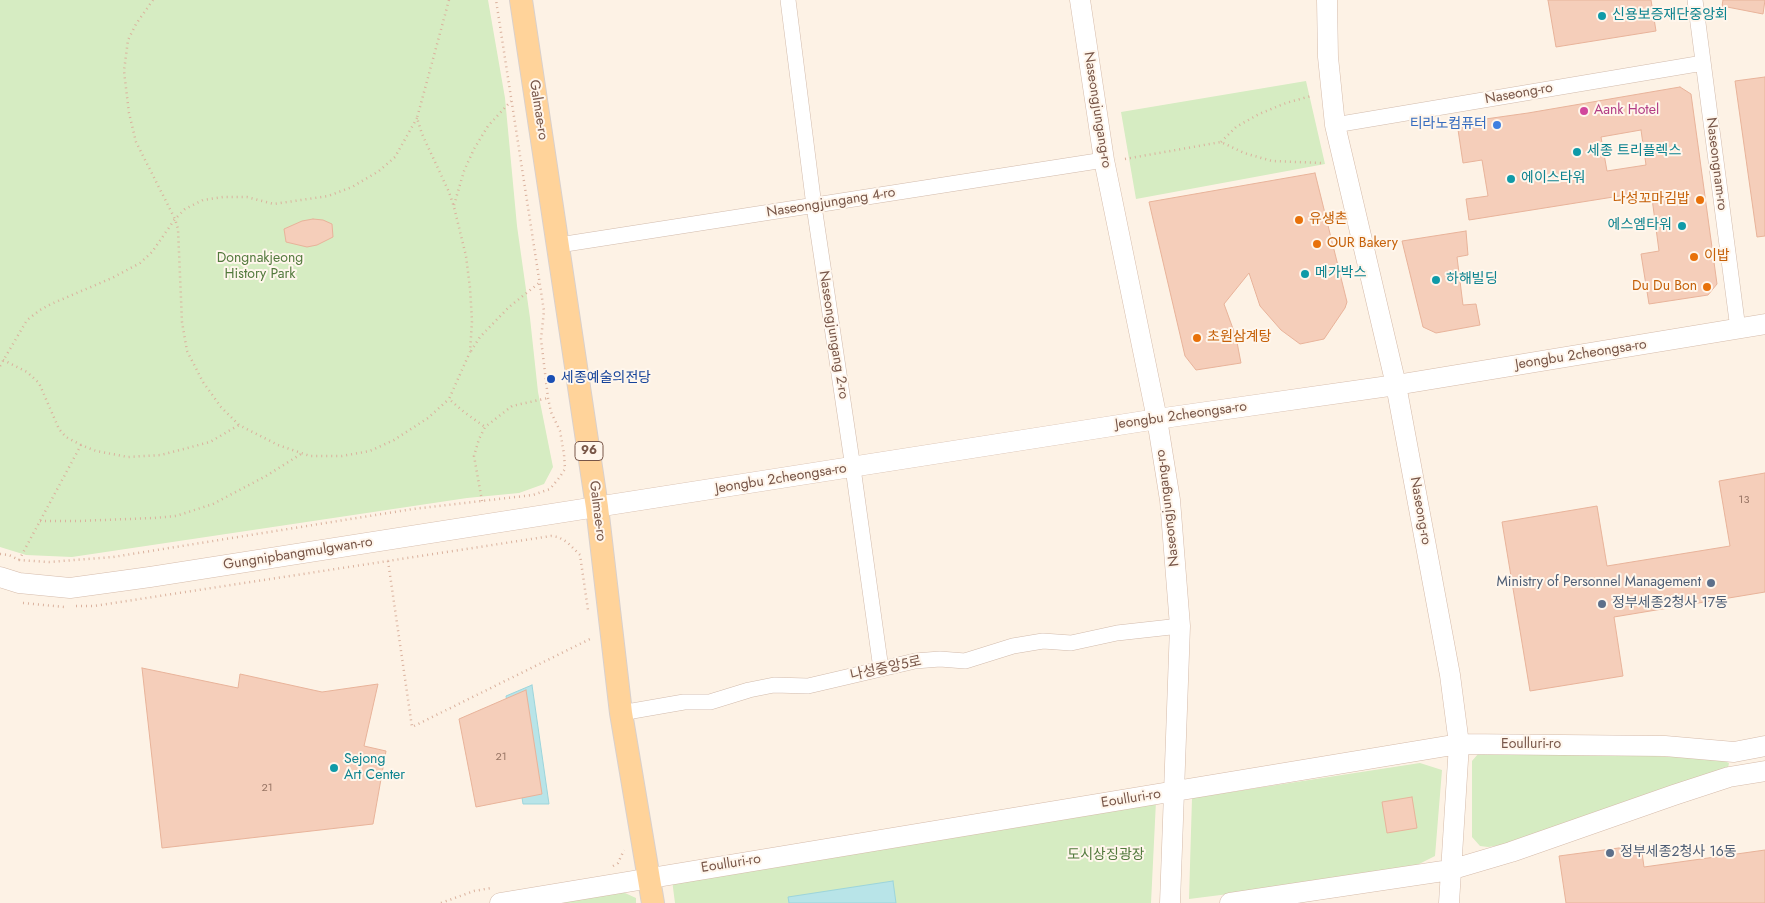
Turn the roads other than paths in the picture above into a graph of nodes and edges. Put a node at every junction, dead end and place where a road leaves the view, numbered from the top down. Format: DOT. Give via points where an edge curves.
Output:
graph roads {
  1 [pos="521,0"];
  2 [pos="788,0"];
  3 [pos="1080,0"];
  4 [pos="1327,0"];
  5 [pos="1695,0"];
  6 [pos="1703,63"];
  7 [pos="1335,125"];
  8 [pos="1104,160"];
  9 [pos="814,206"];
  10 [pos="559,245"];
  11 [pos="1765,324"];
  12 [pos="1738,328"];
  13 [pos="1396,385"];
  14 [pos="1156,419"];
  15 [pos="853,468"];
  16 [pos="597,507"];
  17 [pos="0,577"];
  18 [pos="1180,626"];
  19 [pos="881,669"];
  20 [pos="621,713"];
  21 [pos="1459,744"];
  22 [pos="1765,746"];
  23 [pos="1765,772"];
  24 [pos="1173,792"];
  25 [pos="1450,870"];
  26 [pos="650,877"];
  27 [pos="496,896"];
  28 [pos="653,903"];
  29 [pos="1170,903"];
  30 [pos="1230,903"];
  31 [pos="1449,903"];
  1 -- 10 [label="main road, Galmae-ro / 96"];
  2 -- 9 [label="street, Naseongjungang 2-ro"];
  3 -- 8 [label="street, Naseongjungang-ro"];
  4 -- 7 [label="street, Naseong-ro" via="1328,57"];
  5 -- 6 [label="street, Naseongnam-ro"];
  6 -- 7 [label="street, Naseong-ro"];
  6 -- 12 [label="street, Naseongnam-ro"];
  7 -- 13 [label="street, Naseong-ro"];
  8 -- 9 [label="street, Naseongjungang 4-ro"];
  8 -- 14 [label="street, Naseongjungang-ro"];
  9 -- 10 [label="street, Naseongjungang 4-ro"];
  9 -- 15 [label="street, Naseongjungang 2-ro"];
  10 -- 16 [label="main road, Galmae-ro / 96"];
  11 -- 12 [label="street, Jeongbu 2cheongsa-ro"];
  12 -- 13 [label="street, Jeongbu 2cheongsa-ro"];
  13 -- 14 [label="street, Jeongbu 2cheongsa-ro"];
  13 -- 21 [label="street, Naseong-ro" via="1450,675"];
  14 -- 15 [label="street, Jeongbu 2cheongsa-ro"];
  14 -- 18 [label="street, Naseongjungang-ro" via="1170,500"];
  15 -- 16 [label="street, Jeongbu 2cheongsa-ro"];
  15 -- 19 [label="street, Naseongjungang 2-ro"];
  16 -- 17 [label="street, Gungnipbangmulgwan-ro" via="70,588 19,583"];
  16 -- 20 [label="main road, Galmae-ro / 96"];
  18 -- 19 [label="street, 나성중앙5로" via="1118,633 1072,643 1043,641 1013,646 965,661 915,661"];
  18 -- 24 [label="street, Naseongjungang-ro"];
  19 -- 20 [label="street, 나성중앙5로" via="808,686 774,685 710,702 684,702"];
  20 -- 26 [label="main road, Galmae-ro / 96"];
  21 -- 22 [label="street, Eoulluri-ro" via="1665,746 1734,752"];
  21 -- 24 [label="street, Eoulluri-ro"];
  21 -- 25 [label="street, Naseong-ro"];
  23 -- 25 [label="street" via="1729,777"];
  24 -- 26 [label="street, Eoulluri-ro"];
  24 -- 29 [label="street, Naseongjungang-ro"];
  25 -- 30 [label="street"];
  25 -- 31 [label="street, Naseong-ro"];
  26 -- 27 [label="street, Eoulluri-ro"];
  26 -- 28 [label="main road, Galmae-ro / 96"];
}
